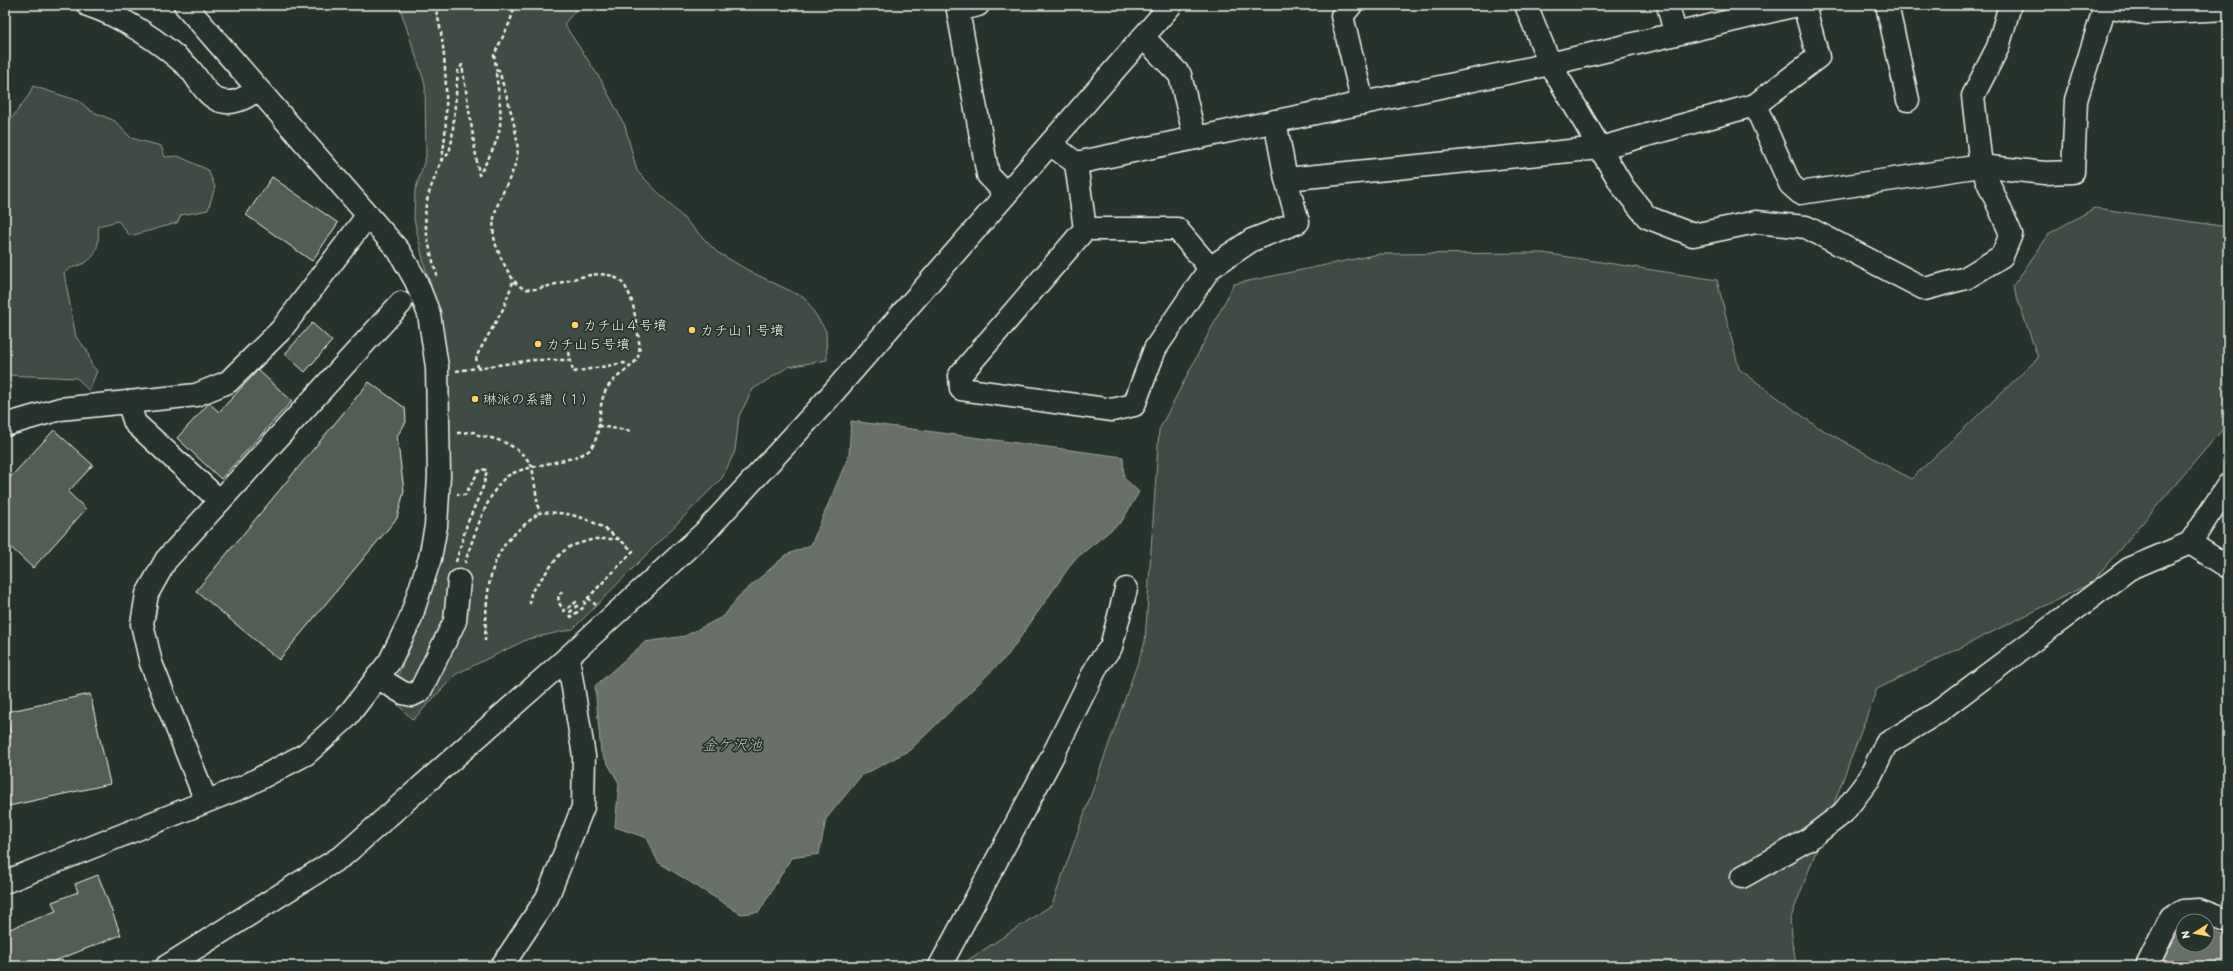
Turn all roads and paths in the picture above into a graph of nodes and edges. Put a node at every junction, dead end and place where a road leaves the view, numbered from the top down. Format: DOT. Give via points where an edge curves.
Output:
graph roads {
  1 [pos="88,5"];
  2 [pos="185,5"];
  3 [pos="434,5"];
  4 [pos="515,5"];
  5 [pos="1171,5"];
  6 [pos="1351,5"];
  7 [pos="1526,5"];
  8 [pos="1668,5"];
  9 [pos="1797,5"];
  10 [pos="1804,5"];
  11 [pos="1887,5"];
  12 [pos="2010,5"];
  13 [pos="965,7"];
  14 [pos="2228,9"];
  15 [pos="1675,33"];
  16 [pos="1143,37"];
  17 [pos="1550,64"];
  18 [pos="497,72"];
  19 [pos="257,89"];
  20 [pos="1908,100"];
  21 [pos="1363,103"];
  22 [pos="1755,105"];
  23 [pos="1275,121"];
  24 [pos="1195,138"];
  25 [pos="1050,144"];
  26 [pos="1600,148"];
  27 [pos="441,161"];
  28 [pos="1076,163"];
  29 [pos="1981,166"];
  30 [pos="1286,179"];
  31 [pos="1006,194"];
  32 [pos="368,215"];
  33 [pos="1085,229"];
  34 [pos="1210,268"];
  35 [pos="514,279"];
  36 [pos="438,283"];
  37 [pos="401,303"];
  38 [pos="569,352"];
  39 [pos="571,360"];
  40 [pos="629,365"];
  41 [pos="478,368"];
  42 [pos="454,371"];
  43 [pos="128,402"];
  44 [pos="5,426"];
  45 [pos="598,426"];
  46 [pos="632,431"];
  47 [pos="454,433"];
  48 [pos="532,466"];
  49 [pos="2228,485"];
  50 [pos="453,490"];
  51 [pos="220,502"];
  52 [pos="539,513"];
  53 [pos="619,539"];
  54 [pos="2190,543"];
  55 [pos="2228,567"];
  56 [pos="423,582"];
  57 [pos="455,586"];
  58 [pos="1126,589"];
  59 [pos="564,590"];
  60 [pos="530,604"];
  61 [pos="485,641"];
  62 [pos="568,657"];
  63 [pos="377,678"];
  64 [pos="206,801"];
  65 [pos="1742,877"];
  66 [pos="5,882"];
  67 [pos="2228,921"];
  68 [pos="167,966"];
  69 [pos="502,966"];
  70 [pos="940,966"];
  71 [pos="2147,966"];
  1 -- 19 [label="street" via="170,50 217,100 231,102 248,97"];
  2 -- 19 [label="street"];
  3 -- 27 [label="path" via="444,45 444,131"];
  4 -- 18 [label="path" via="494,55"];
  5 -- 16 [label="street"];
  6 -- 21 [label="street" via="1342,16"];
  7 -- 17 [label="street"];
  8 -- 15 [label="street"];
  9 -- 15 [label="street"];
  10 -- 22 [label="street" via="1818,57"];
  11 -- 20 [label="street"];
  12 -- 29 [label="street" via="1998,47 1973,96"];
  13 -- 31 [label="street" via="988,175"];
  14 -- 29 [label="street" via="2145,13 2105,6 2076,100 2073,172 2044,173"];
  15 -- 17 [label="street"];
  16 -- 24 [label="street" via="1180,75"];
  16 -- 25 [label="street"];
  17 -- 21 [label="street"];
  17 -- 26 [label="street"];
  18 -- 27 [label="path" via="501,127 495,148 479,175 462,65 458,71 452,140 449,153"];
  18 -- 35 [label="path" via="499,70 515,133 517,155 495,209 493,224 496,245"];
  19 -- 32 [label="street"];
  21 -- 23 [label="street"];
  22 -- 26 [label="street"];
  22 -- 29 [label="street" via="1790,184 1800,193"];
  23 -- 24 [label="street"];
  23 -- 30 [label="street"];
  24 -- 28 [label="street"];
  25 -- 28 [label="street"];
  25 -- 31 [label="street"];
  26 -- 29 [label="street" via="1623,187 1647,217 1693,235 1756,222 1806,227 1925,289 1966,278 2002,256 2011,234"];
  26 -- 30 [label="street"];
  27 -- 36 [label="path" via="426,206 429,241"];
  28 -- 33 [label="street"];
  30 -- 34 [label="street" via="1298,222 1252,240"];
  31 -- 62 [label="street" via="826,402 704,533"];
  32 -- 43 [label="street" via="281,330 228,382 196,395"];
  32 -- 56 [label="street" via="399,251 416,281 428,314 437,367 439,476 436,526"];
  33 -- 34 [label="street" via="1177,229"];
  33 -- 34 [label="street" via="960,375 961,389 1112,410 1134,405 1155,349"];
  35 -- 40 [label="path" via="521,287 535,290 603,273 616,277 626,286 632,297 639,346 637,359"];
  35 -- 41 [label="path" via="503,309 476,358"];
  37 -- 51 [label="street"];
  38 -- 39 [label="path"];
  39 -- 40 [label="path" via="573,372 624,363"];
  39 -- 41 [label="path" via="533,360"];
  40 -- 45 [label="path" via="605,392"];
  41 -- 42 [label="path"];
  43 -- 44 [label="street" via="60,408"];
  43 -- 51 [label="street" via="136,423"];
  45 -- 46 [label="path"];
  45 -- 48 [label="path" via="592,448 584,455"];
  47 -- 48 [label="path" via="475,432 479,436 496,438 520,453"];
  48 -- 52 [label="path"];
  48 -- 57 [label="path" via="505,478 497,488 476,530"];
  49 -- 54 [label="street"];
  50 -- 57 [label="path" via="456,494 465,495 480,469 487,470 483,487 467,524"];
  51 -- 64 [label="street" via="166,560 147,594 142,624 151,663"];
  52 -- 53 [label="path" via="579,517 608,529"];
  52 -- 61 [label="path" via="516,532 497,557 492,575"];
  53 -- 59 [label="path" via="633,551 585,601 584,607 571,617 569,613 578,605 576,602 564,611 558,595"];
  53 -- 60 [label="path" via="594,539 571,546 561,553 531,592"];
  54 -- 55 [label="street"];
  54 -- 65 [label="street" via="2129,569 1935,714 1886,744 1869,779 1843,813 1809,839"];
  56 -- 57 [label="street"];
  56 -- 63 [label="street" via="410,620 390,661"];
  57 -- 63 [label="street" via="455,621 420,691 412,695 403,693"];
  58 -- 70 [label="street" via="1111,648 1098,664 1052,757"];
  62 -- 68 [label="street" via="344,855"];
  62 -- 69 [label="street" via="584,756 583,807 547,898"];
  63 -- 64 [label="street" via="346,718 306,754 245,786"];
  64 -- 66 [label="street"];
  67 -- 71 [label="street" via="2200,910 2183,911 2171,917"];
}
